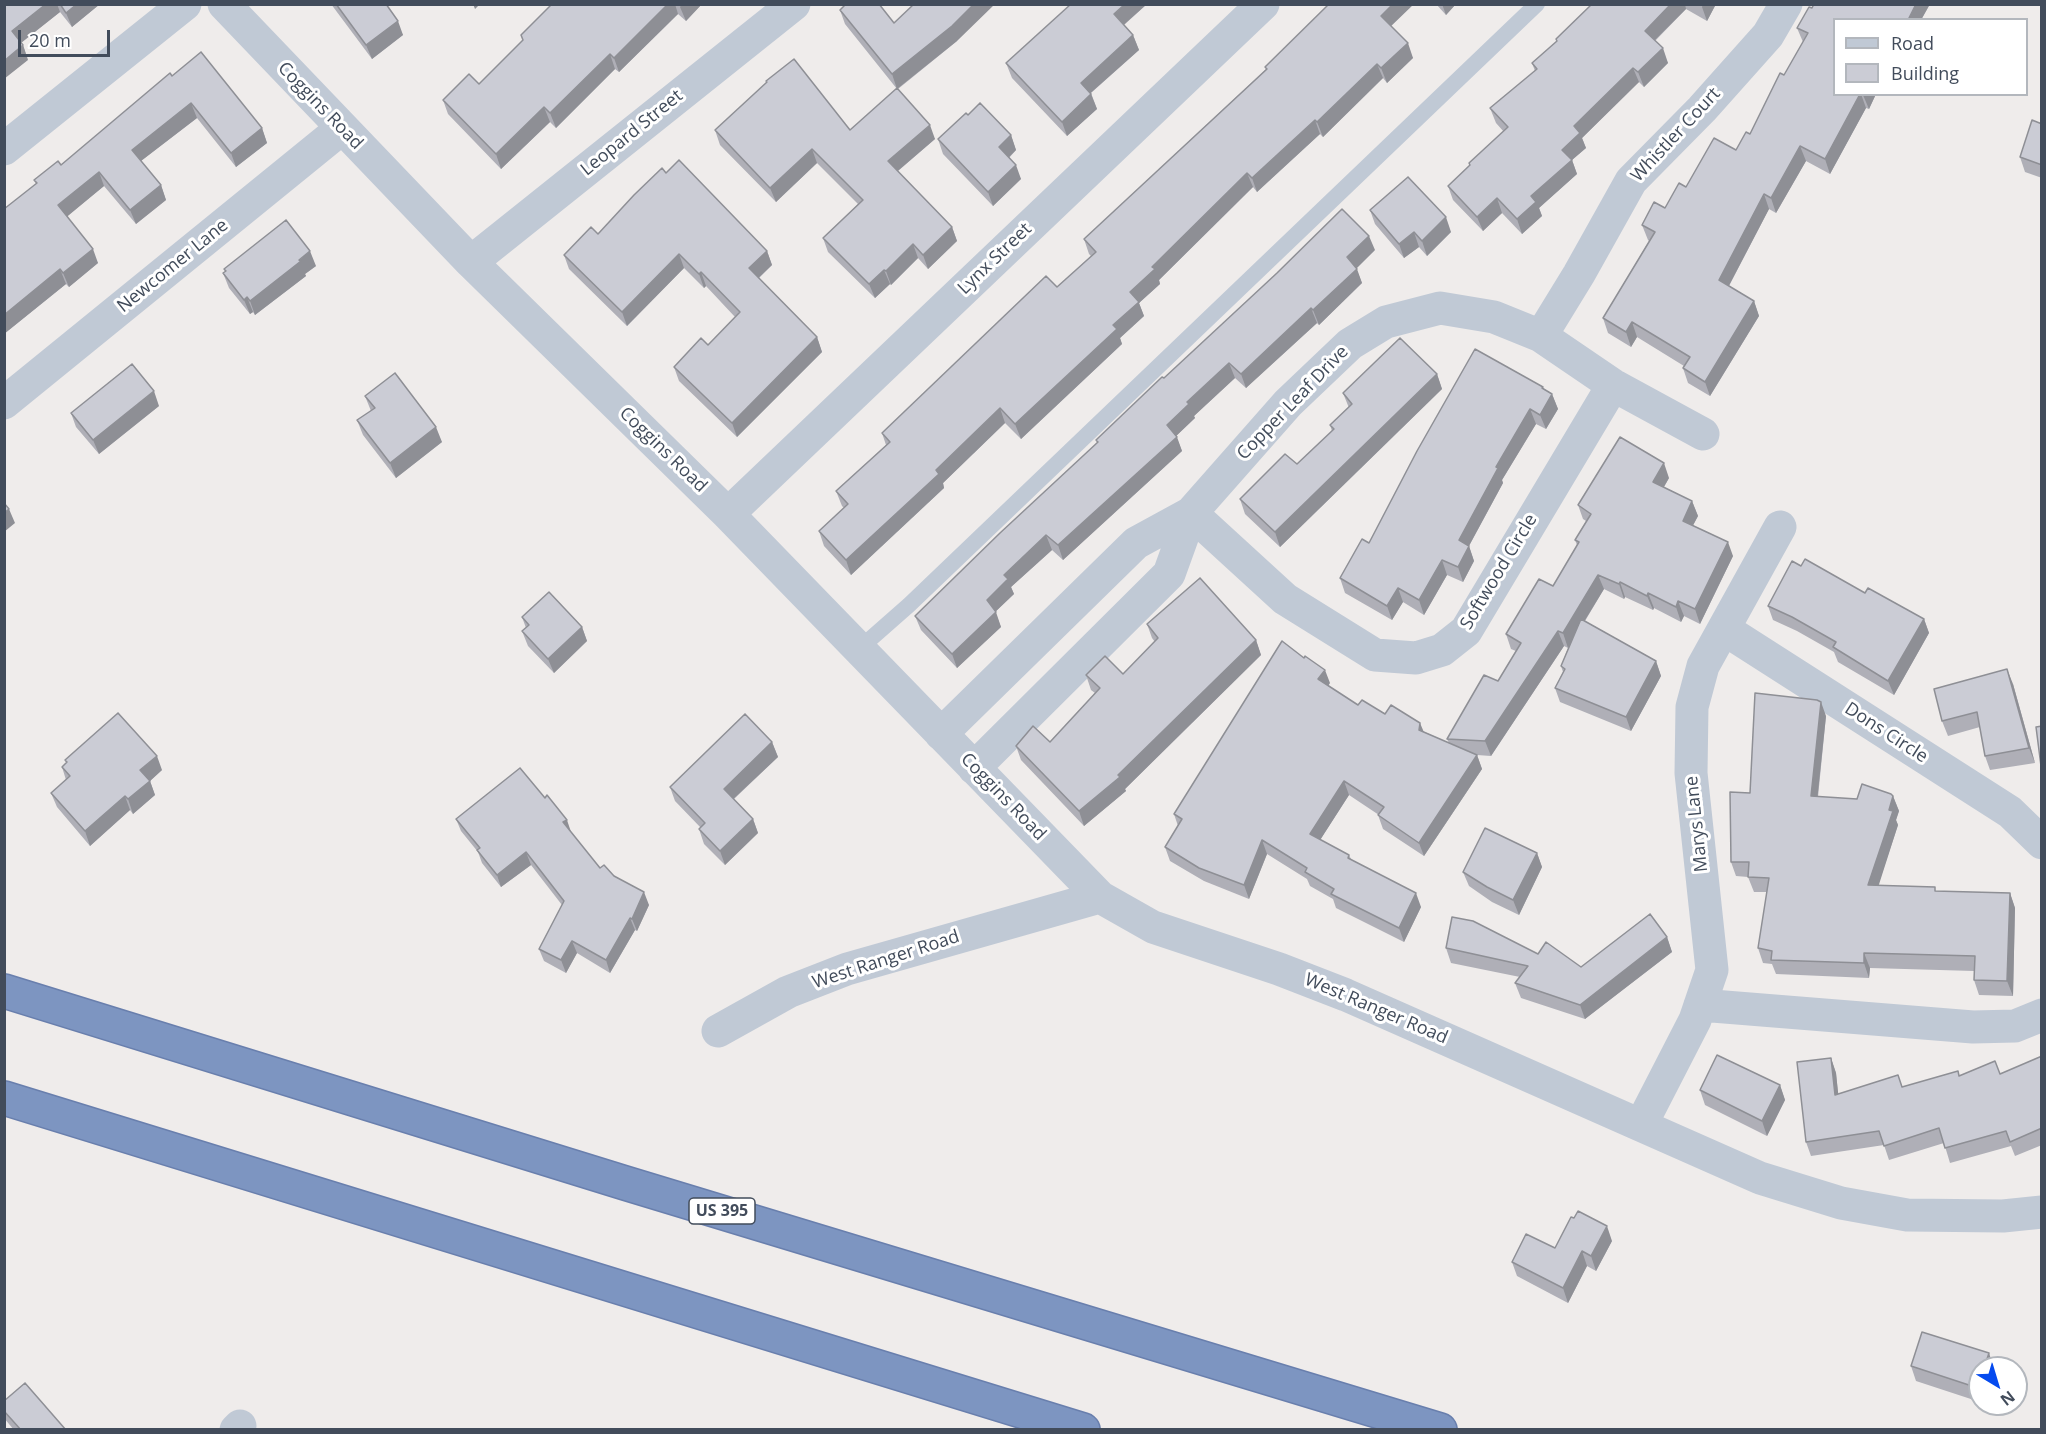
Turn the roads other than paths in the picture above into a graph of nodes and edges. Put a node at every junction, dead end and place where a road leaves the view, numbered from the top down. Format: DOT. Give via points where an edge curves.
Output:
graph roads {
  1 [pos="185,4"];
  2 [pos="224,4"];
  3 [pos="794,4"];
  4 [pos="1263,4"];
  5 [pos="1537,4"];
  6 [pos="1786,4"];
  7 [pos="341,129"];
  8 [pos="4,149"];
  9 [pos="471,262"];
  10 [pos="1541,336"];
  11 [pos="1613,385"];
  12 [pos="4,403"];
  13 [pos="1703,434"];
  14 [pos="1191,513"];
  15 [pos="728,514"];
  16 [pos="1780,526"];
  17 [pos="1724,629"];
  18 [pos="859,649"];
  19 [pos="941,734"];
  20 [pos="974,768"];
  21 [pos="2042,843"];
  22 [pos="1100,897"];
  23 [pos="4,992"];
  24 [pos="1700,1005"];
  25 [pos="2042,1016"];
  26 [pos="718,1031"];
  27 [pos="4,1098"];
  28 [pos="1641,1125"];
  29 [pos="2042,1212"];
  30 [pos="1083,1430"];
  31 [pos="1440,1430"];
  1 -- 8 [label="street"];
  2 -- 7 [label="street, Coggins Road"];
  3 -- 9 [label="street, Leopard Street"];
  4 -- 15 [label="street, Lynx Street"];
  5 -- 18 [label="lane"];
  6 -- 10 [label="street, Whistler Court" via="1768,35 1631,181"];
  7 -- 9 [label="street, Coggins Road"];
  7 -- 12 [label="street, Newcomer Lane"];
  9 -- 15 [label="street, Coggins Road"];
  10 -- 11 [label="street, Copper Leaf Drive"];
  10 -- 14 [label="street, Copper Leaf Drive" via="1494,317 1440,308 1386,322 1350,344 1288,404"];
  11 -- 13 [label="street, Copper Leaf Drive"];
  11 -- 14 [label="street, Softwood Circle" via="1466,631 1442,650 1416,658 1375,655 1285,599"];
  14 -- 19 [label="street, Copper Leaf Drive" via="1136,543"];
  14 -- 20 [label="street, Copper Leaf Drive" via="1169,574"];
  15 -- 18 [label="street, Coggins Road"];
  16 -- 17 [label="street, Marys Lane"];
  17 -- 21 [label="street, Dons Circle" via="2010,812"];
  17 -- 24 [label="street, Marys Lane" via="1703,666 1692,707 1691,773 1712,970"];
  18 -- 19 [label="street, Coggins Road"];
  19 -- 20 [label="street, Coggins Road"];
  20 -- 22 [label="street, Coggins Road"];
  22 -- 26 [label="street, West Ranger Road" via="847,969 788,992"];
  22 -- 28 [label="street, West Ranger Road" via="1153,927 1346,995"];
  23 -- 31 [label="highway, US 395"];
  24 -- 25 [label="street" via="1973,1027 2015,1026"];
  24 -- 28 [label="street, Marys Lane"];
  27 -- 30 [label="highway"];
  28 -- 29 [label="street, West Ranger Road" via="1760,1178 1840,1203 1907,1215 2003,1216"];
}
